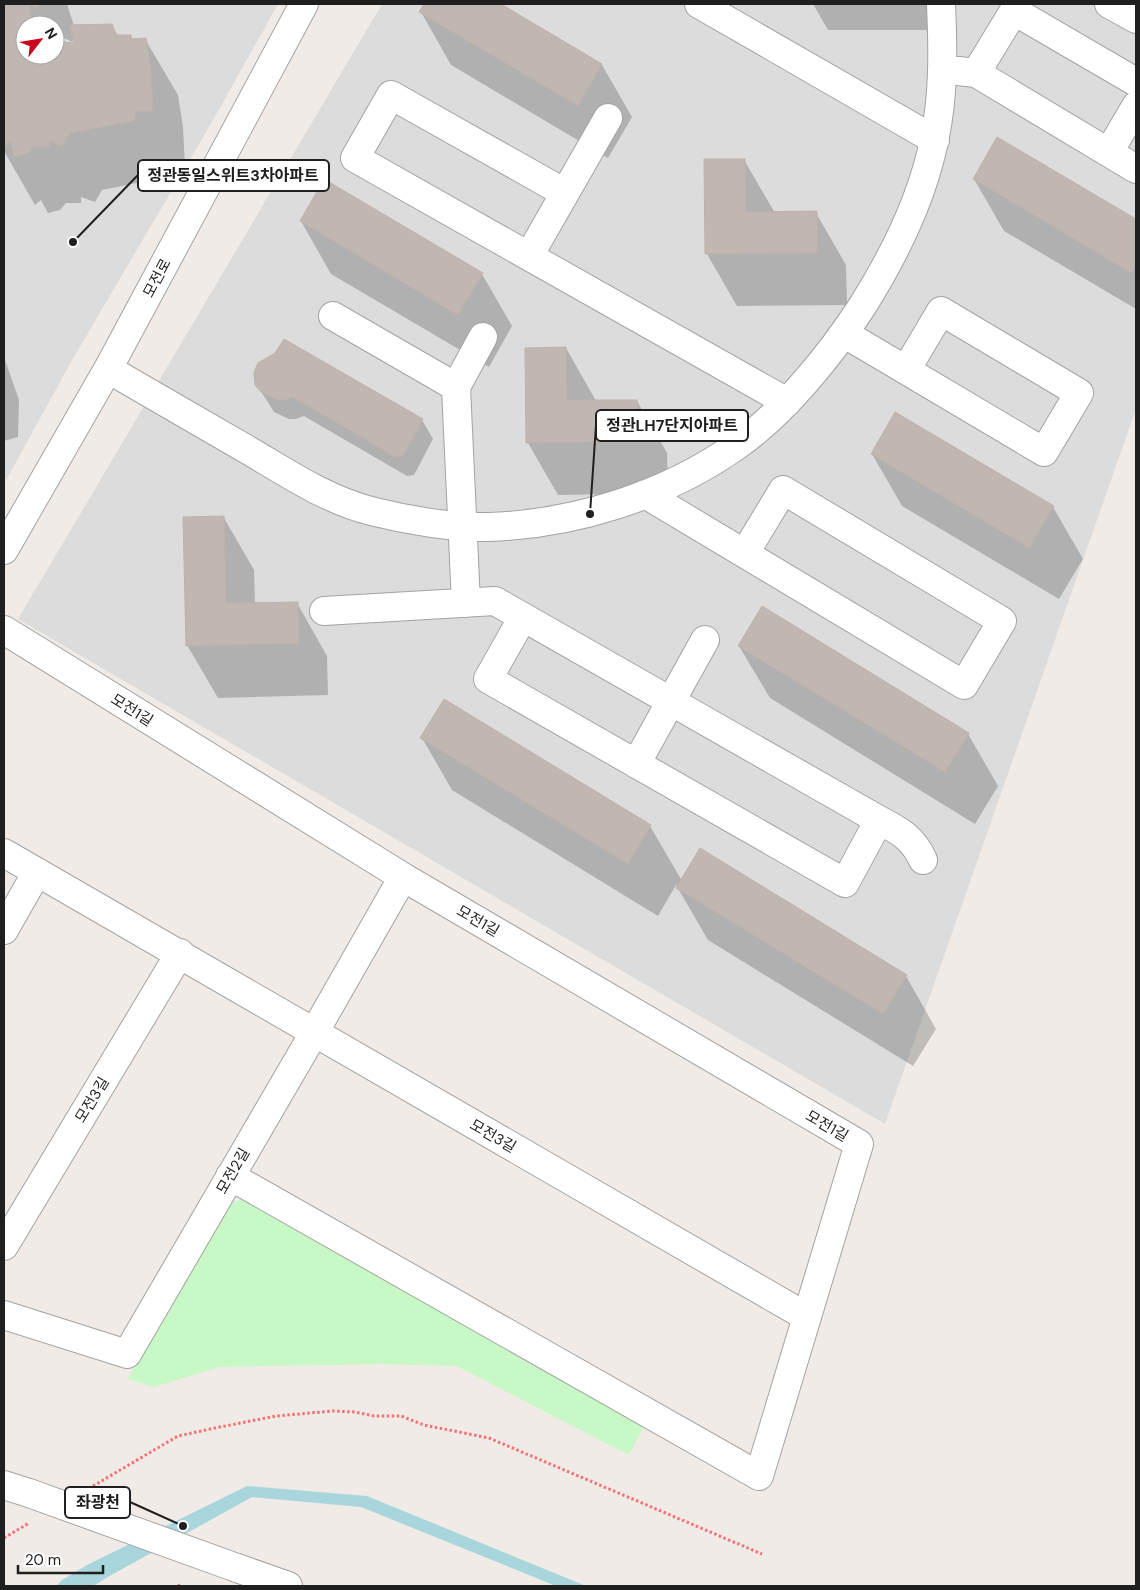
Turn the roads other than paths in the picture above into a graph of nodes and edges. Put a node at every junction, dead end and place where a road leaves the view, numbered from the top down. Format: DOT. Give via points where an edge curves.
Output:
graph roads {
  1 [pos="304,4"];
  2 [pos="699,4"];
  3 [pos="941,4"];
  4 [pos="1109,4"];
  5 [pos="1016,7"];
  6 [pos="1136,20"];
  7 [pos="941,70"];
  8 [pos="976,73"];
  9 [pos="1136,82"];
  10 [pos="1136,106"];
  11 [pos="608,118"];
  12 [pos="934,140"];
  13 [pos="1109,152"];
  14 [pos="1136,169"];
  15 [pos="565,194"];
  16 [pos="529,256"];
  17 [pos="333,316"];
  18 [pos="844,334"];
  19 [pos="483,337"];
  20 [pos="108,369"];
  21 [pos="906,370"];
  22 [pos="456,387"];
  23 [pos="787,402"];
  24 [pos="645,494"];
  25 [pos="464,525"];
  26 [pos="4,550"];
  27 [pos="745,553"];
  28 [pos="466,602"];
  29 [pos="324,611"];
  30 [pos="524,617"];
  31 [pos="4,630"];
  32 [pos="705,640"];
  33 [pos="671,701"];
  34 [pos="636,764"];
  35 [pos="879,820"];
  36 [pos="4,853"];
  37 [pos="923,860"];
  38 [pos="37,872"];
  39 [pos="403,877"];
  40 [pos="4,930"];
  41 [pos="180,953"];
  42 [pos="314,1033"];
  43 [pos="230,1176"];
  44 [pos="4,1246"];
  45 [pos="4,1315"];
  46 [pos="807,1317"];
  47 [pos="16,1489"];
  48 [pos="288,1586"];
  1 -- 20 [label="street, 모전로"];
  2 -- 12 [label="street"];
  3 -- 7 [label="street"];
  4 -- 6 [label="street"];
  5 -- 8 [label="street"];
  5 -- 9 [label="street"];
  7 -- 8 [label="street"];
  7 -- 12 [label="street"];
  8 -- 13 [label="street"];
  10 -- 13 [label="street"];
  11 -- 15 [label="street"];
  12 -- 18 [label="street" via="921,190 904,230 877,282"];
  13 -- 14 [label="street"];
  15 -- 16 [label="street"];
  15 -- 16 [label="street" via="390,95 355,158"];
  16 -- 23 [label="street"];
  17 -- 22 [label="street"];
  18 -- 21 [label="street"];
  18 -- 23 [label="street"];
  19 -- 22 [label="street"];
  20 -- 25 [label="street" via="324,494 369,511"];
  20 -- 26 [label="street, 모전로"];
  21 -- 21 [label="street" via="1044,452 1078,393 941,311"];
  22 -- 25 [label="street"];
  23 -- 24 [label="street" via="737,446 674,483"];
  24 -- 25 [label="street" via="614,506 551,521 487,527"];
  24 -- 27 [label="street"];
  25 -- 28 [label="street"];
  27 -- 27 [label="street" via="964,685 1002,621 783,490"];
  28 -- 29 [label="street"];
  28 -- 30 [label="street" via="495,601"];
  30 -- 33 [label="street"];
  30 -- 34 [label="street" via="488,679"];
  31 -- 39 [label="street, 모전1길"];
  32 -- 33 [label="street"];
  33 -- 34 [label="street"];
  33 -- 35 [label="street"];
  34 -- 35 [label="street" via="845,883"];
  35 -- 37 [label="street" via="901,832 917,847"];
  36 -- 38 [label="street, 모전3길"];
  38 -- 40 [label="street"];
  38 -- 41 [label="street, 모전3길"];
  39 -- 42 [label="street, 모전2길"];
  39 -- 46 [label="street, 모전1길" via="859,1144"];
  41 -- 42 [label="street, 모전3길"];
  41 -- 44 [label="street, 모전3길"];
  42 -- 43 [label="street, 모전2길"];
  42 -- 46 [label="street, 모전3길"];
  43 -- 45 [label="street, 모전2길" via="127,1354"];
  43 -- 46 [label="street, 모전1길" via="760,1476"];
  47 -- 48 [label="street, bridge"];
}
